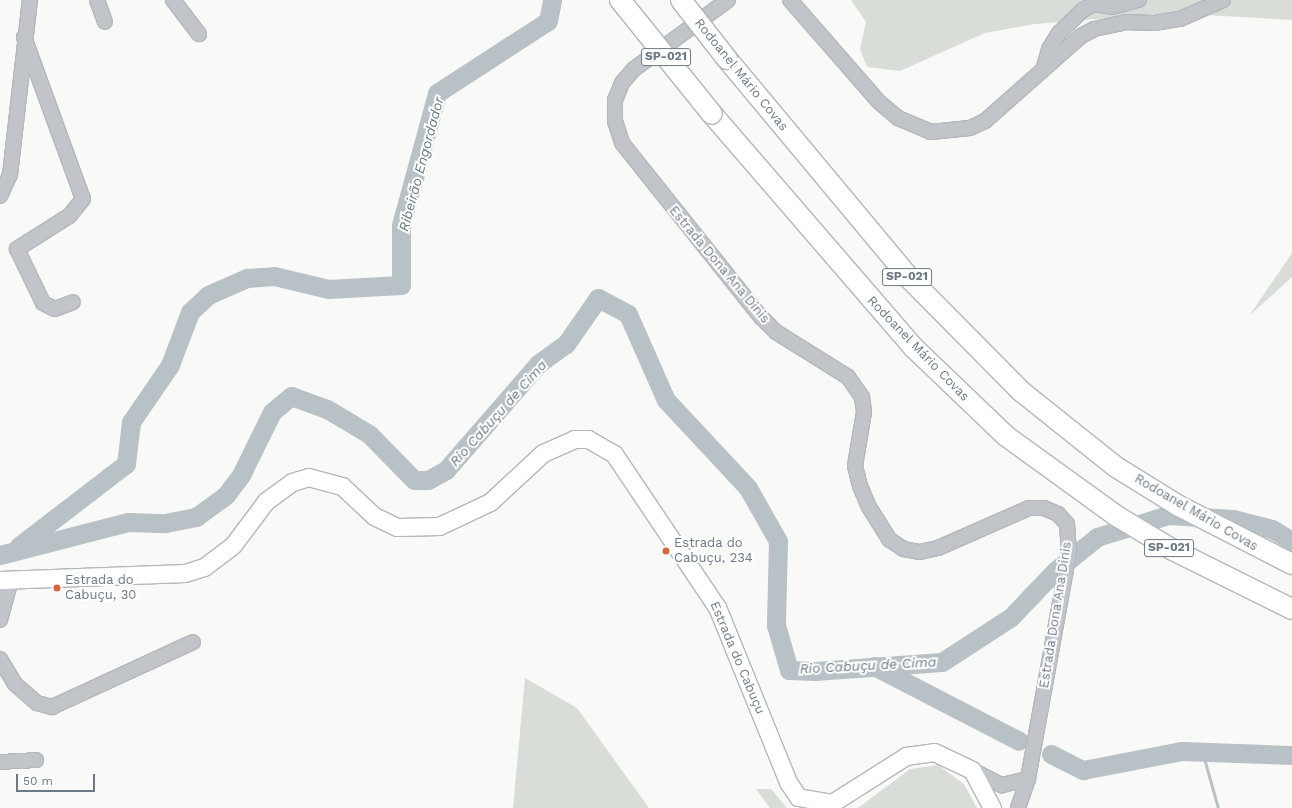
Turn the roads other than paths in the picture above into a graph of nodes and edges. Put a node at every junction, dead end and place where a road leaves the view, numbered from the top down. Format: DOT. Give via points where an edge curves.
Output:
graph roads {
  1 [pos="30,0"];
  2 [pos="97,0"];
  3 [pos="173,0"];
  4 [pos="620,0"];
  5 [pos="681,0"];
  6 [pos="728,0"];
  7 [pos="790,0"];
  8 [pos="1139,0"];
  9 [pos="1223,0"];
  10 [pos="105,22"];
  11 [pos="199,34"];
  12 [pos="24,37"];
  13 [pos="1044,67"];
  14 [pos="0,196"];
  15 [pos="73,302"];
  16 [pos="1292,564"];
  17 [pos="5,580"];
  18 [pos="1292,609"];
  19 [pos="0,620"];
  20 [pos="193,642"];
  21 [pos="0,659"];
  22 [pos="36,760"];
  23 [pos="0,762"];
  24 [pos="972,770"];
  25 [pos="1028,779"];
  26 [pos="992,808"];
  27 [pos="1018,808"];
  1 -- 12 [label="street"];
  2 -- 10 [label="street"];
  3 -- 11 [label="street"];
  4 -- 18 [label="highway, Rodoanel Mário Covas / SP-021, bridge" via="712,114 914,348 1006,436 1054,473 1173,550"];
  5 -- 16 [label="highway, Rodoanel Mário Covas / SP-021, bridge" via="727,59 939,312 1022,392 1116,467 1179,506"];
  6 -- 25 [label="street, Estrada Dona Ana Dinis" via="634,69 622,83 615,100 615,121 622,143 761,317 776,332 848,377 862,398 864,412 855,466 860,486 869,507 890,540 912,551 938,548 1015,512 1044,508 1058,514 1067,524 1069,550"];
  7 -- 13 [label="street" via="879,102 898,118 931,132 970,128 985,121"];
  8 -- 13 [label="street" via="1112,7 1094,4 1083,10 1059,33 1049,50"];
  9 -- 13 [label="street" via="1180,19 1154,23 1126,22 1094,29"];
  12 -- 14 [label="street" via="10,175"];
  12 -- 15 [label="street" via="83,199 69,216 17,249 43,303 55,309"];
  17 -- 19 [label="street"];
  17 -- 24 [label="main road, Estrada do Cabuçu" via="185,573 204,567 233,545 266,501 292,482 308,477 342,486 374,516 397,527 439,526 490,502 543,453 574,439 588,439 614,454 717,607 788,782 798,796 832,803 906,756 919,752 950,756"];
  20 -- 21 [label="street" via="52,707 37,704 15,684"];
  22 -- 23 [label="street"];
  24 -- 25 [label="street" via="1002,785"];
  24 -- 26 [label="main road, Estrada do Cabuçu"];
  25 -- 27 [label="street, Estrada Dona Ana Dinis"];
}
